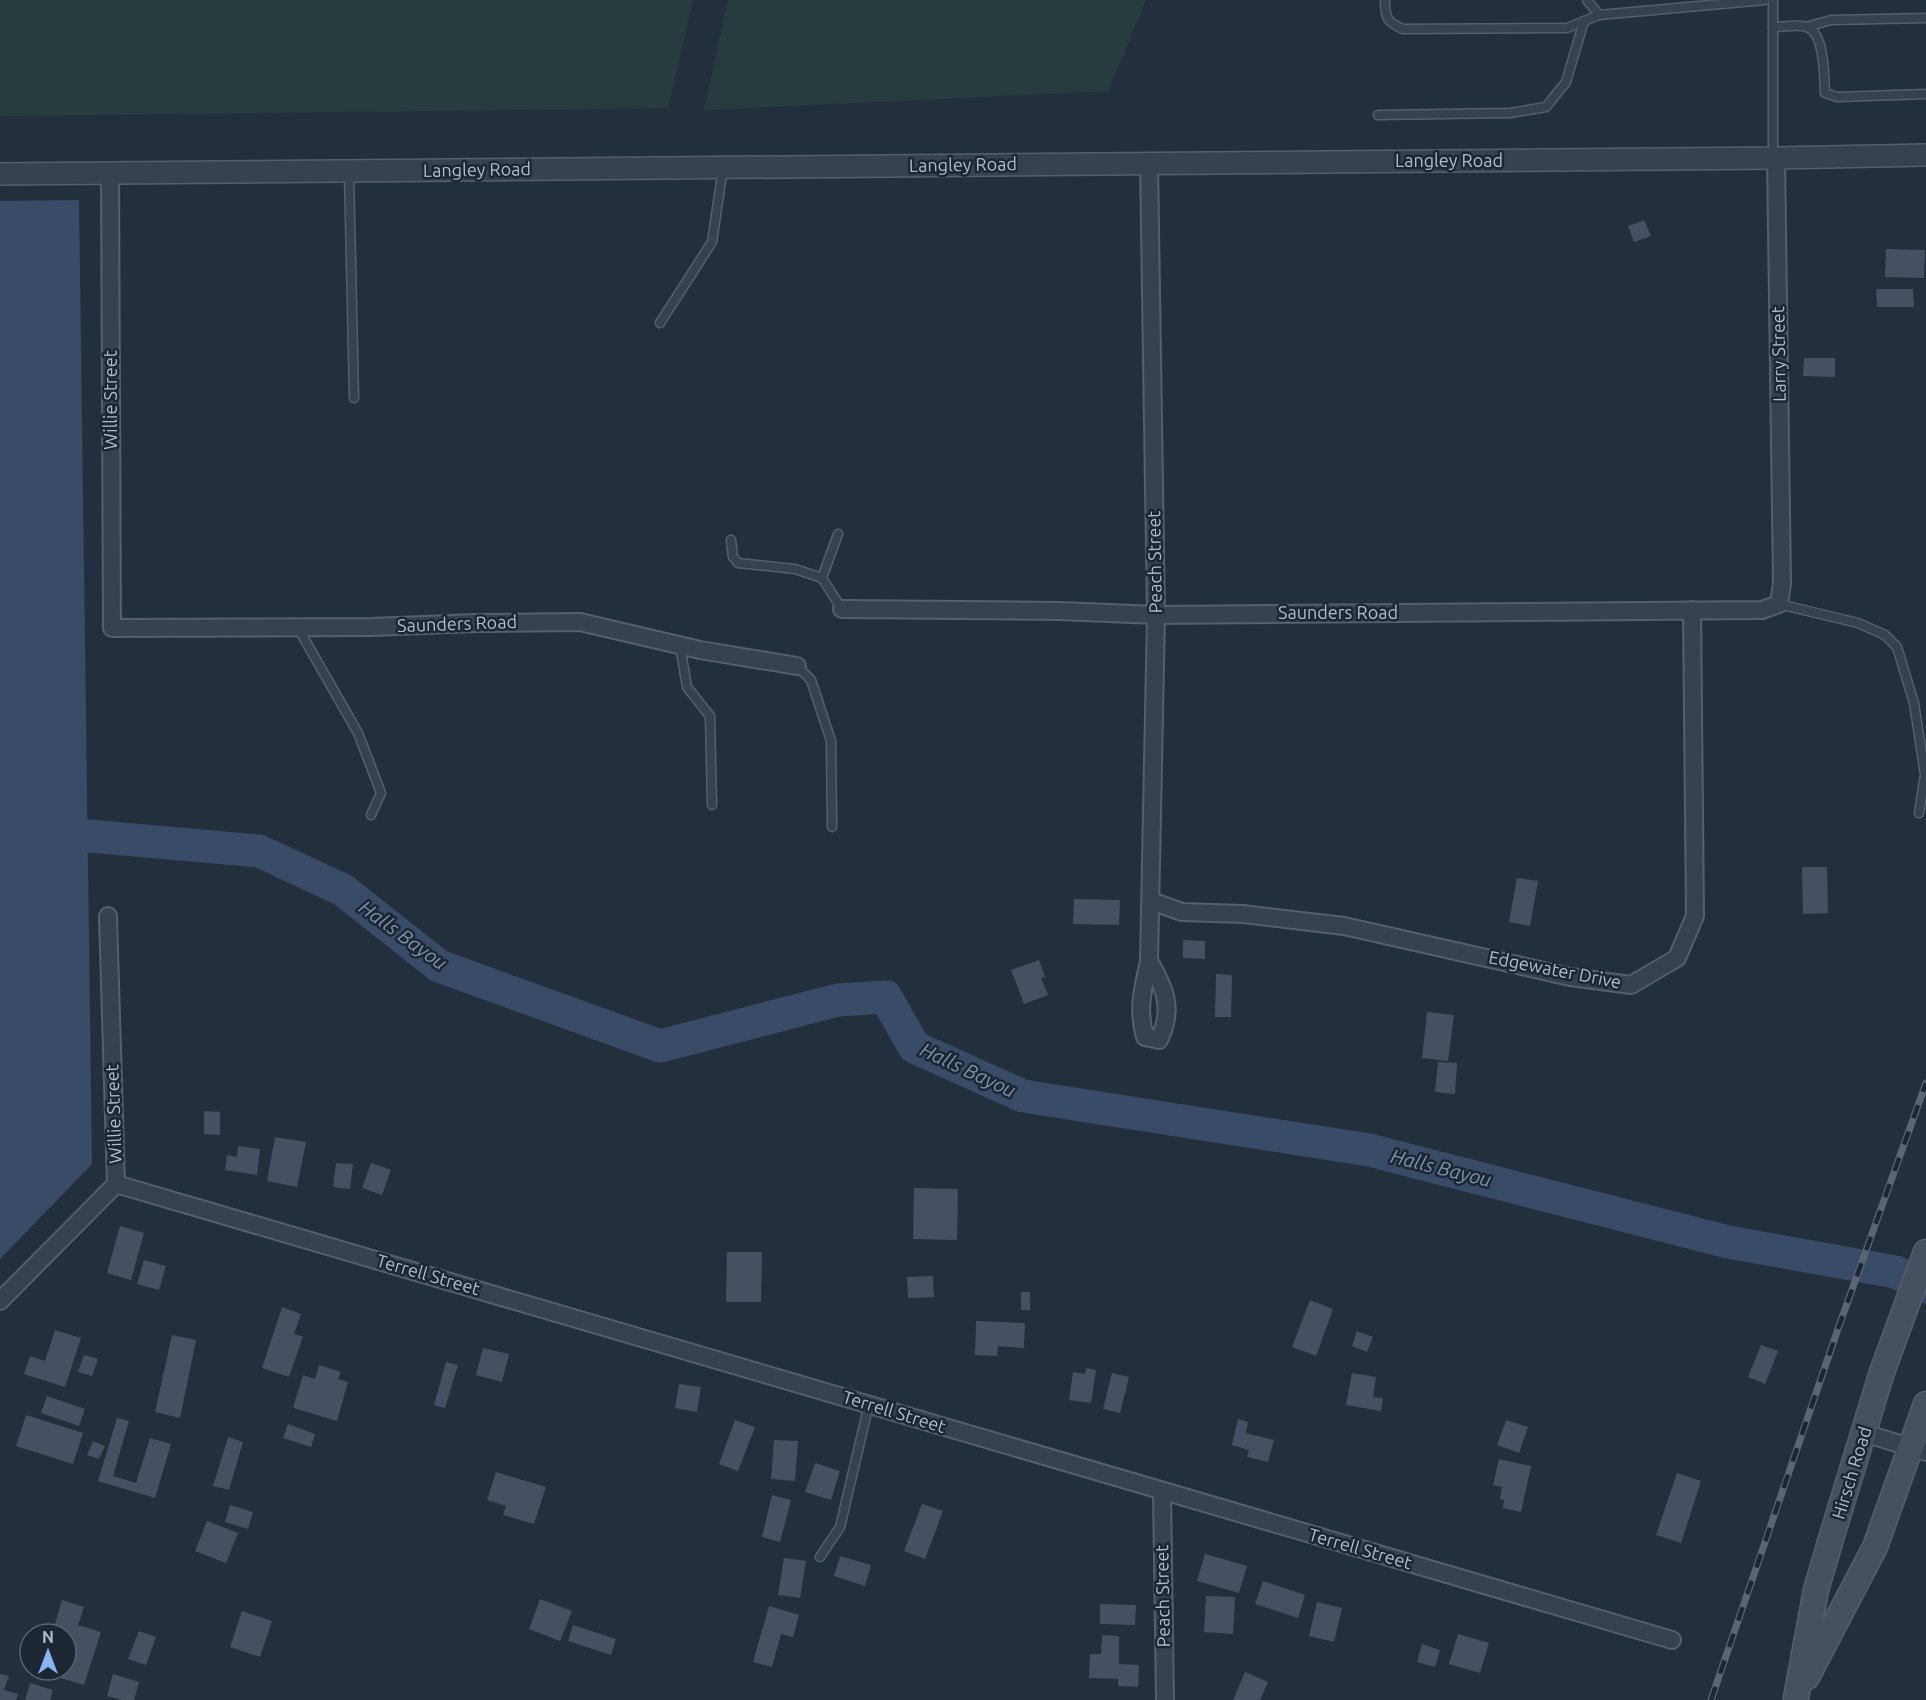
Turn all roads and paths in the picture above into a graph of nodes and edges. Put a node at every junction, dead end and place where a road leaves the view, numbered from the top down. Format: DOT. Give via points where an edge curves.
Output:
graph roads {
  1 [pos="1385,0"];
  2 [pos="1587,0"];
  3 [pos="1765,0"];
  4 [pos="1773,0"];
  5 [pos="1599,15"];
  6 [pos="1926,18"];
  7 [pos="1584,21"];
  8 [pos="1773,27"];
  9 [pos="1806,27"];
  10 [pos="1926,94"];
  11 [pos="1378,115"];
  12 [pos="1926,155"];
  13 [pos="1774,158"];
  14 [pos="1149,163"];
  15 [pos="723,168"];
  16 [pos="349,172"];
  17 [pos="110,173"];
  18 [pos="0,174"];
  19 [pos="660,323"];
  20 [pos="354,398"];
  21 [pos="838,534"];
  22 [pos="730,540"];
  23 [pos="822,578"];
  24 [pos="1779,604"];
  25 [pos="842,609"];
  26 [pos="1692,610"];
  27 [pos="1156,615"];
  28 [pos="112,628"];
  29 [pos="298,628"];
  30 [pos="680,646"];
  31 [pos="797,666"];
  32 [pos="712,805"];
  33 [pos="1919,813"];
  34 [pos="371,815"];
  35 [pos="832,827"];
  36 [pos="1151,901"];
  37 [pos="108,916"];
  38 [pos="1149,961"];
  39 [pos="116,1184"];
  40 [pos="1926,1252"];
  41 [pos="0,1301"];
  42 [pos="869,1404"];
  43 [pos="1926,1404"];
  44 [pos="1864,1433"];
  45 [pos="1918,1449"];
  46 [pos="1162,1491"];
  47 [pos="820,1557"];
  48 [pos="1672,1640"];
  49 [pos="1796,1699"];
  50 [pos="1165,1700"];
  1 -- 7 [label="lane" via="1385,14 1391,24 1403,29 1567,28"];
  2 -- 5 [label="lane"];
  3 -- 5 [label="lane"];
  4 -- 8 [label="lane"];
  5 -- 7 [label="lane"];
  6 -- 9 [label="lane" via="1831,20"];
  7 -- 11 [label="lane" via="1566,82 1546,107 1510,113"];
  8 -- 9 [label="lane"];
  8 -- 13 [label="lane"];
  9 -- 10 [label="lane" via="1816,34 1821,51 1825,93 1837,97"];
  12 -- 13 [label="street, Langley Road"];
  13 -- 14 [label="street, Langley Road"];
  13 -- 24 [label="street, Larry Street" via="1782,583"];
  14 -- 15 [label="street, Langley Road"];
  14 -- 27 [label="street, Peach Street"];
  15 -- 16 [label="street, Langley Road"];
  15 -- 19 [label="lane" via="712,242"];
  16 -- 17 [label="street, Langley Road"];
  16 -- 20 [label="lane"];
  17 -- 18 [label="street, Langley Road"];
  17 -- 28 [label="street, Willie Street"];
  21 -- 23 [label="lane"];
  22 -- 23 [label="lane" via="738,563 795,570"];
  23 -- 25 [label="lane"];
  24 -- 26 [label="street, Saunders Road" via="1762,610"];
  24 -- 33 [label="lane" via="1858,623 1885,635 1898,647 1914,703 1925,775"];
  25 -- 27 [label="street, Saunders Road"];
  26 -- 27 [label="street, Saunders Road"];
  26 -- 36 [label="street, Edgewater Drive" via="1695,916 1677,958 1631,984 1570,977 1344,926 1244,914 1182,912"];
  27 -- 36 [label="street, Peach Street"];
  28 -- 29 [label="street, Saunders Road"];
  29 -- 30 [label="street, Saunders Road" via="580,622"];
  29 -- 34 [label="lane" via="358,733 381,793"];
  30 -- 31 [label="street, Saunders Road"];
  30 -- 32 [label="lane" via="687,687 710,716"];
  31 -- 35 [label="lane" via="811,680 831,741"];
  36 -- 38 [label="street, Peach Street"];
  37 -- 39 [label="street, Willie Street"];
  39 -- 41 [label="street, Willie Street"];
  39 -- 42 [label="street, Terrell Street"];
  40 -- 44 [label="main road, Hirsch Road"];
  42 -- 46 [label="street, Terrell Street"];
  42 -- 47 [label="lane" via="840,1527"];
  43 -- 45 [label="main road, Hirsch Road"];
  44 -- 45 [label="street"];
  44 -- 49 [label="main road, Hirsch Road" via="1816,1590"];
  45 -- 49 [label="main road, Hirsch Road" via="1875,1547"];
  46 -- 48 [label="street, Terrell Street"];
  46 -- 50 [label="street, Peach Street"];
}
